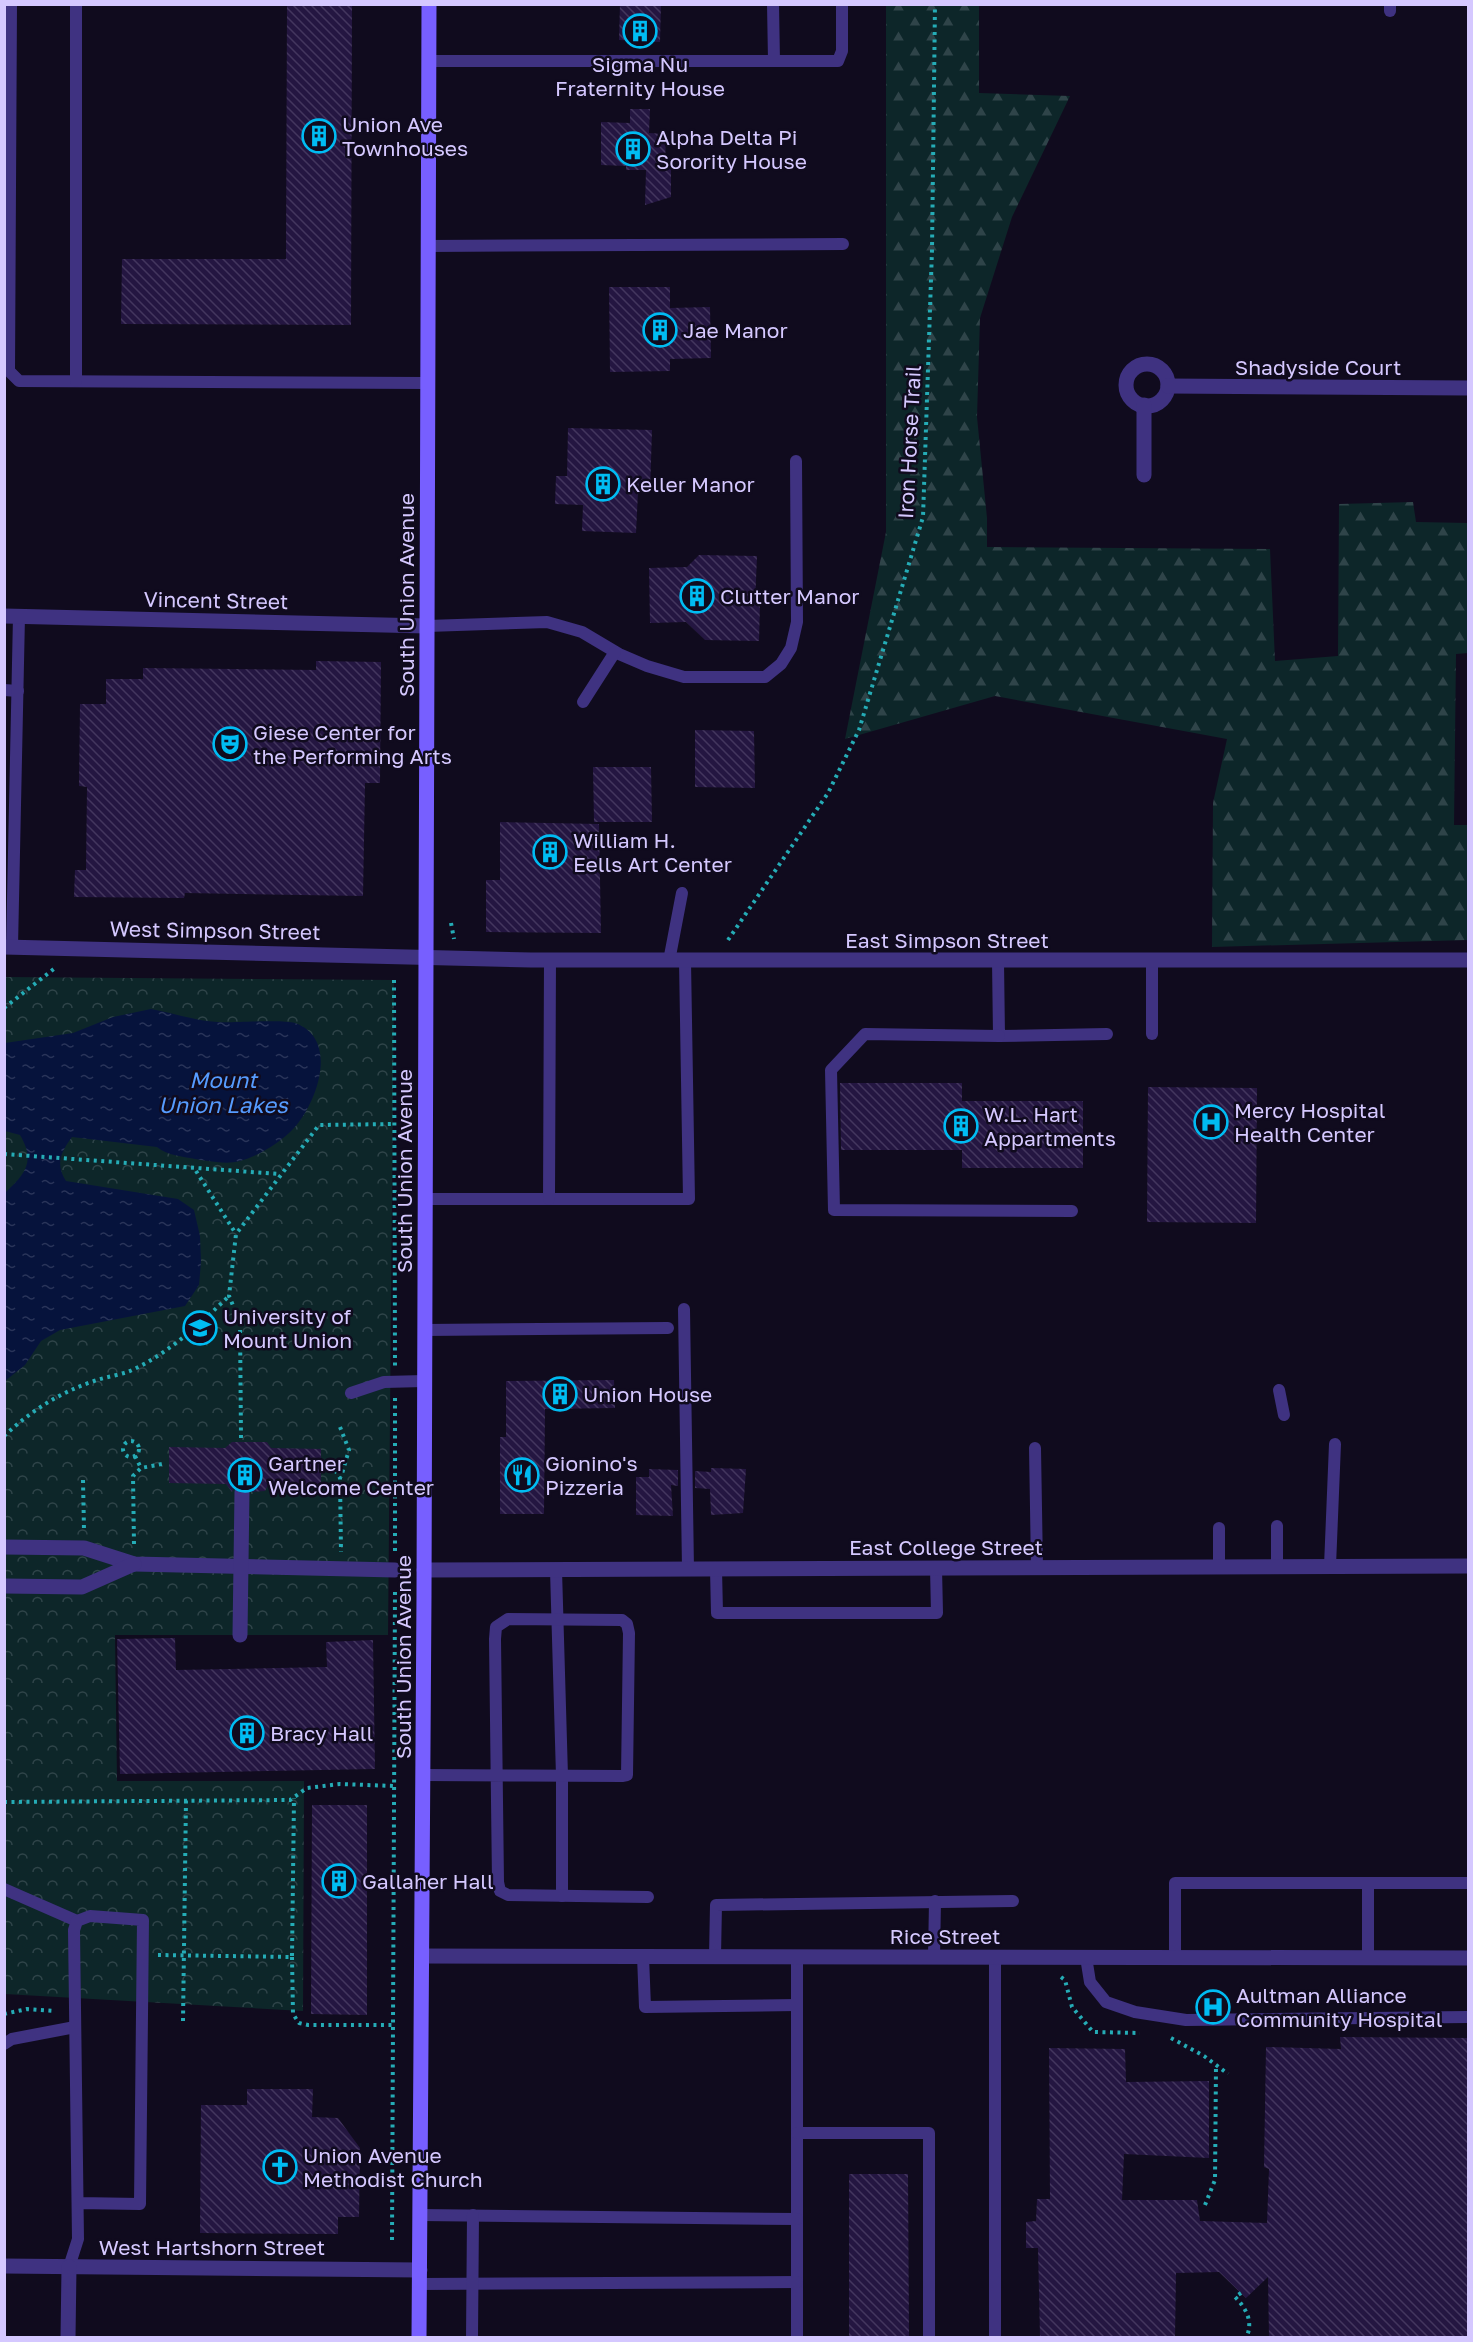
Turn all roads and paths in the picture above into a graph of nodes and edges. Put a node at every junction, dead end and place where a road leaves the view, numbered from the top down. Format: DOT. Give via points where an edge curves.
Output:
graph roads {
  1 [pos="11,4"];
  2 [pos="76,4"];
  3 [pos="429,4"];
  4 [pos="773,4"];
  5 [pos="842,4"];
  6 [pos="935,4"];
  7 [pos="429,60"];
  8 [pos="774,60"];
  9 [pos="843,244"];
  10 [pos="428,246"];
  11 [pos="76,381"];
  12 [pos="428,382"];
  13 [pos="1168,386"];
  14 [pos="1468,388"];
  15 [pos="1144,405"];
  16 [pos="796,461"];
  17 [pos="1144,475"];
  18 [pos="12,616"];
  19 [pos="427,626"];
  20 [pos="615,652"];
  21 [pos="4,690"];
  22 [pos="18,691"];
  23 [pos="583,702"];
  24 [pos="11,739"];
  25 [pos="682,893"];
  26 [pos="728,942"];
  27 [pos="8,947"];
  28 [pos="57,948"];
  29 [pos="425,958"];
  30 [pos="550,960"];
  31 [pos="1468,960"];
  32 [pos="677,961"];
  33 [pos="998,961"];
  34 [pos="1152,961"];
  35 [pos="394,980"];
  36 [pos="4,1008"];
  37 [pos="1107,1034"];
  38 [pos="1152,1034"];
  39 [pos="999,1036"];
  40 [pos="396,1124"];
  41 [pos="4,1154"];
  42 [pos="196,1170"];
  43 [pos="280,1174"];
  44 [pos="425,1199"];
  45 [pos="549,1199"];
  46 [pos="1072,1211"];
  47 [pos="236,1234"];
  48 [pos="229,1296"];
  49 [pos="684,1309"];
  50 [pos="668,1328"];
  51 [pos="424,1329"];
  52 [pos="424,1381"];
  53 [pos="395,1382"];
  54 [pos="1279,1390"];
  55 [pos="351,1393"];
  56 [pos="1284,1415"];
  57 [pos="340,1427"];
  58 [pos="4,1436"];
  59 [pos="241,1438"];
  60 [pos="1335,1444"];
  61 [pos="1035,1448"];
  62 [pos="135,1456"];
  63 [pos="162,1464"];
  64 [pos="321,1466"];
  65 [pos="141,1468"];
  66 [pos="340,1478"];
  67 [pos="83,1480"];
  68 [pos="242,1492"];
  69 [pos="1277,1526"];
  70 [pos="1219,1528"];
  71 [pos="4,1547"];
  72 [pos="84,1548"];
  73 [pos="134,1564"];
  74 [pos="241,1566"];
  75 [pos="1330,1566"];
  76 [pos="1468,1566"];
  77 [pos="1219,1567"];
  78 [pos="1277,1567"];
  79 [pos="936,1568"];
  80 [pos="1036,1568"];
  81 [pos="341,1569"];
  82 [pos="688,1569"];
  83 [pos="716,1569"];
  84 [pos="395,1570"];
  85 [pos="424,1570"];
  86 [pos="556,1570"];
  87 [pos="4,1586"];
  88 [pos="559,1619"];
  89 [pos="240,1635"];
  90 [pos="423,1775"];
  91 [pos="498,1776"];
  92 [pos="562,1776"];
  93 [pos="394,1786"];
  94 [pos="294,1797"];
  95 [pos="186,1798"];
  96 [pos="4,1802"];
  97 [pos="1368,1883"];
  98 [pos="1468,1883"];
  99 [pos="4,1889"];
  100 [pos="562,1896"];
  101 [pos="648,1897"];
  102 [pos="935,1901"];
  103 [pos="1013,1901"];
  104 [pos="77,1922"];
  105 [pos="143,1955"];
  106 [pos="184,1956"];
  107 [pos="422,1956"];
  108 [pos="643,1956"];
  109 [pos="715,1956"];
  110 [pos="292,1957"];
  111 [pos="797,1957"];
  112 [pos="934,1957"];
  113 [pos="995,1957"];
  114 [pos="1086,1957"];
  115 [pos="1175,1958"];
  116 [pos="1368,1958"];
  117 [pos="1468,1958"];
  118 [pos="797,2005"];
  119 [pos="75,2013"];
  120 [pos="4,2014"];
  121 [pos="1468,2017"];
  122 [pos="183,2021"];
  123 [pos="393,2025"];
  124 [pos="75,2027"];
  125 [pos="4,2044"];
  126 [pos="1216,2064"];
  127 [pos="797,2133"];
  128 [pos="78,2203"];
  129 [pos="1205,2205"];
  130 [pos="420,2215"];
  131 [pos="473,2215"];
  132 [pos="797,2219"];
  133 [pos="392,2240"];
  134 [pos="4,2266"];
  135 [pos="69,2267"];
  136 [pos="419,2277"];
  137 [pos="797,2282"];
  138 [pos="472,2284"];
  139 [pos="1241,2293"];
  140 [pos="68,2337"];
  141 [pos="419,2337"];
  142 [pos="472,2337"];
  143 [pos="797,2337"];
  144 [pos="929,2337"];
  145 [pos="995,2337"];
  146 [pos="1246,2337"];
  1 -- 11 [label="lane" via="9,371 19,381"];
  2 -- 11 [label="lane"];
  3 -- 7 [label="main road, South Union Avenue"];
  4 -- 8 [label="lane"];
  5 -- 8 [label="lane" via="842,51 838,60"];
  6 -- 26 [label="path, Iron Horse Trail" via="923,517 859,730 828,793"];
  7 -- 8 [label="lane"];
  7 -- 10 [label="main road, South Union Avenue"];
  9 -- 10 [label="lane"];
  10 -- 12 [label="main road, South Union Avenue"];
  11 -- 12 [label="lane"];
  12 -- 19 [label="main road, South Union Avenue"];
  13 -- 14 [label="street, Shadyside Court"];
  13 -- 15 [label="street" via="1155,404"];
  13 -- 15 [label="street" via="1158,366 1134,367 1126,382 1128,394 1135,403"];
  15 -- 17 [label="street"];
  16 -- 20 [label="lane" via="797,621 791,648 781,664 765,677 684,677"];
  18 -- 19 [label="street, Vincent Street"];
  18 -- 22 [label="lane"];
  19 -- 20 [label="lane" via="547,622 582,632"];
  19 -- 29 [label="main road, South Union Avenue"];
  20 -- 23 [label="lane"];
  21 -- 22 [label="lane"];
  22 -- 24 [label="lane"];
  24 -- 27 [label="lane"];
  25 -- 32 [label="lane"];
  27 -- 28 [label="street, West Simpson Street"];
  28 -- 29 [label="street, West Simpson Street"];
  28 -- 36 [label="path" via="55,970"];
  29 -- 30 [label="street, East Simpson Street"];
  29 -- 44 [label="main road, South Union Avenue"];
  30 -- 32 [label="street, East Simpson Street"];
  30 -- 45 [label="lane"];
  31 -- 34 [label="street, East Simpson Street"];
  32 -- 33 [label="street, East Simpson Street"];
  32 -- 45 [label="lane" via="690,1199"];
  33 -- 34 [label="street, East Simpson Street"];
  33 -- 39 [label="lane"];
  34 -- 38 [label="lane"];
  35 -- 40 [label="path"];
  37 -- 39 [label="lane"];
  39 -- 46 [label="lane" via="865,1034 831,1070 834,1210"];
  40 -- 43 [label="path" via="319,1125"];
  40 -- 53 [label="path"];
  41 -- 42 [label="path"];
  42 -- 43 [label="path"];
  42 -- 47 [label="path"];
  43 -- 47 [label="path"];
  44 -- 45 [label="lane"];
  44 -- 51 [label="main road, South Union Avenue"];
  47 -- 48 [label="path"];
  48 -- 58 [label="path" via="193,1331 160,1353 130,1370 65,1392 29,1413"];
  48 -- 59 [label="path" via="240,1322"];
  49 -- 82 [label="lane"];
  50 -- 51 [label="lane"];
  51 -- 52 [label="main road, South Union Avenue"];
  52 -- 53 [label="lane"];
  52 -- 85 [label="main road, South Union Avenue"];
  53 -- 55 [label="lane"];
  53 -- 84 [label="path"];
  54 -- 56 [label="lane"];
  57 -- 66 [label="path" via="349,1450"];
  60 -- 75 [label="lane"];
  61 -- 80 [label="lane"];
  62 -- 62 [label="path" via="123,1454 126,1442 138,1445"];
  62 -- 65 [label="path"];
  63 -- 65 [label="path"];
  64 -- 66 [label="path" via="335,1470"];
  65 -- 73 [label="path" via="133,1476"];
  66 -- 81 [label="path"];
  67 -- 72 [label="path"];
  68 -- 74 [label="street"];
  69 -- 78 [label="lane"];
  70 -- 77 [label="lane"];
  71 -- 72 [label="street"];
  72 -- 73 [label="street"];
  73 -- 74 [label="street"];
  73 -- 87 [label="street" via="82,1587"];
  74 -- 81 [label="street"];
  74 -- 89 [label="street"];
  75 -- 76 [label="street, East College Street"];
  75 -- 78 [label="street, East College Street"];
  77 -- 78 [label="street, East College Street"];
  77 -- 80 [label="street, East College Street"];
  79 -- 80 [label="street, East College Street"];
  79 -- 83 [label="street, East College Street"];
  79 -- 83 [label="lane" via="937,1613 717,1613"];
  81 -- 84 [label="street"];
  82 -- 83 [label="street, East College Street"];
  82 -- 86 [label="street, East College Street"];
  84 -- 93 [label="path"];
  85 -- 86 [label="street, East College Street"];
  85 -- 90 [label="main road, South Union Avenue"];
  86 -- 88 [label="lane"];
  88 -- 91 [label="lane" via="508,1619 496,1627"];
  88 -- 92 [label="lane"];
  88 -- 92 [label="lane" via="617,1619 627,1624 629,1633 628,1773"];
  90 -- 91 [label="lane"];
  90 -- 107 [label="main road, South Union Avenue"];
  91 -- 92 [label="lane"];
  91 -- 100 [label="lane" via="500,1890 508,1895"];
  92 -- 100 [label="lane"];
  93 -- 94 [label="path" via="308,1788"];
  93 -- 123 [label="path"];
  94 -- 95 [label="path"];
  94 -- 110 [label="path"];
  95 -- 96 [label="path"];
  95 -- 106 [label="path"];
  97 -- 98 [label="lane"];
  97 -- 115 [label="lane" via="1175,1883"];
  97 -- 116 [label="lane"];
  99 -- 104 [label="lane"];
  100 -- 101 [label="lane"];
  102 -- 103 [label="lane"];
  102 -- 109 [label="lane" via="716,1905"];
  102 -- 112 [label="lane"];
  104 -- 105 [label="lane" via="90,1916 143,1920"];
  104 -- 119 [label="lane"];
  105 -- 106 [label="path"];
  105 -- 128 [label="lane" via="140,2204"];
  106 -- 110 [label="path"];
  106 -- 122 [label="path"];
  107 -- 108 [label="street, Rice Street"];
  107 -- 130 [label="main road, South Union Avenue"];
  108 -- 109 [label="street, Rice Street"];
  108 -- 118 [label="lane" via="645,2007"];
  109 -- 111 [label="street, Rice Street"];
  110 -- 123 [label="path" via="293,2014 299,2023"];
  111 -- 112 [label="street, Rice Street"];
  111 -- 118 [label="lane"];
  112 -- 113 [label="street, Rice Street"];
  113 -- 114 [label="street, Rice Street"];
  113 -- 145 [label="lane"];
  114 -- 115 [label="street, Rice Street"];
  114 -- 121 [label="lane" via="1090,1983 1106,2002 1135,2012 1186,2020"];
  115 -- 116 [label="street, Rice Street"];
  116 -- 117 [label="street, Rice Street"];
  118 -- 127 [label="lane"];
  119 -- 120 [label="path" via="27,2009"];
  119 -- 124 [label="lane"];
  123 -- 133 [label="path"];
  124 -- 125 [label="lane"];
  124 -- 128 [label="lane"];
  126 -- 129 [label="path" via="1215,2180"];
  127 -- 132 [label="lane"];
  127 -- 144 [label="lane" via="929,2133"];
  128 -- 135 [label="lane" via="78,2239"];
  130 -- 131 [label="lane"];
  130 -- 136 [label="main road, South Union Avenue"];
  131 -- 132 [label="lane"];
  131 -- 138 [label="lane"];
  132 -- 137 [label="lane"];
  134 -- 135 [label="street, West Hartshorn Street"];
  135 -- 136 [label="street, West Hartshorn Street"];
  135 -- 140 [label="street"];
  136 -- 138 [label="lane"];
  136 -- 141 [label="main road, South Union Avenue"];
  137 -- 138 [label="lane"];
  137 -- 143 [label="lane"];
  138 -- 142 [label="lane"];
  139 -- 146 [label="path" via="1236,2296 1247,2309"];
}
